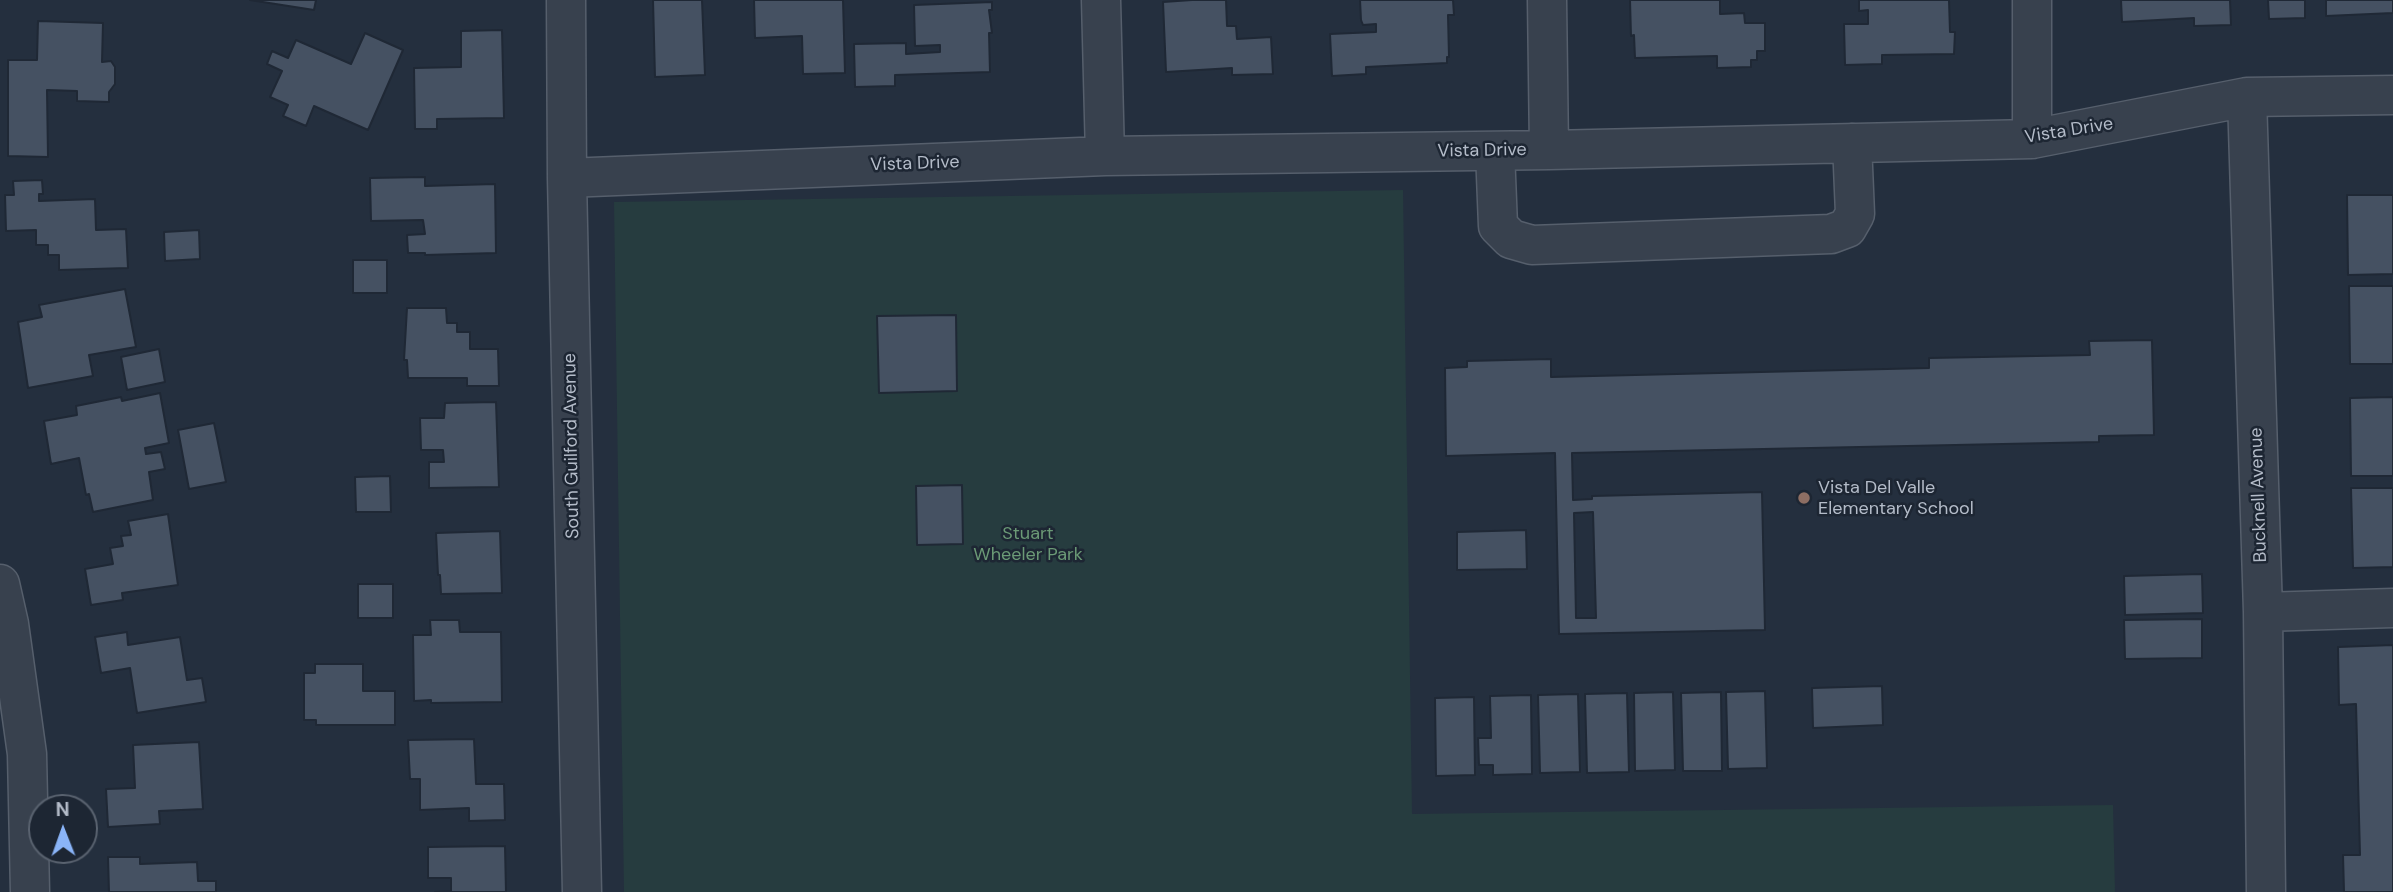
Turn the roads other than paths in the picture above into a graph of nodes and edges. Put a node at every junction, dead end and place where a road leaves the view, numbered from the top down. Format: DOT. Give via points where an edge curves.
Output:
graph roads {
  1 [pos="566,0"];
  2 [pos="1101,0"];
  3 [pos="1547,0"];
  4 [pos="2032,0"];
  5 [pos="2393,95"];
  6 [pos="2246,97"];
  7 [pos="2032,139"];
  8 [pos="1852,143"];
  9 [pos="1549,150"];
  10 [pos="1495,151"];
  11 [pos="1105,156"];
  12 [pos="566,178"];
  13 [pos="0,584"];
  14 [pos="2393,608"];
  15 [pos="2263,612"];
  16 [pos="30,892"];
  17 [pos="582,892"];
  18 [pos="2266,892"];
  1 -- 12 [label="street, South Guilford Avenue"];
  2 -- 11 [label="street"];
  3 -- 9 [label="street"];
  4 -- 7 [label="street"];
  5 -- 6 [label="street, Vista Drive"];
  6 -- 7 [label="street, Vista Drive"];
  6 -- 15 [label="street, Bucknell Avenue"];
  7 -- 8 [label="street, Vista Drive"];
  8 -- 9 [label="street, Vista Drive"];
  8 -- 10 [label="street" via="1855,214 1847,228 1831,234 1532,245 1511,239 1498,226"];
  9 -- 10 [label="street, Vista Drive"];
  10 -- 11 [label="street, Vista Drive"];
  11 -- 12 [label="street, Vista Drive"];
  12 -- 17 [label="street, South Guilford Avenue"];
  13 -- 16 [label="street" via="27,754"];
  14 -- 15 [label="street"];
  15 -- 18 [label="street, Bucknell Avenue"];
}
